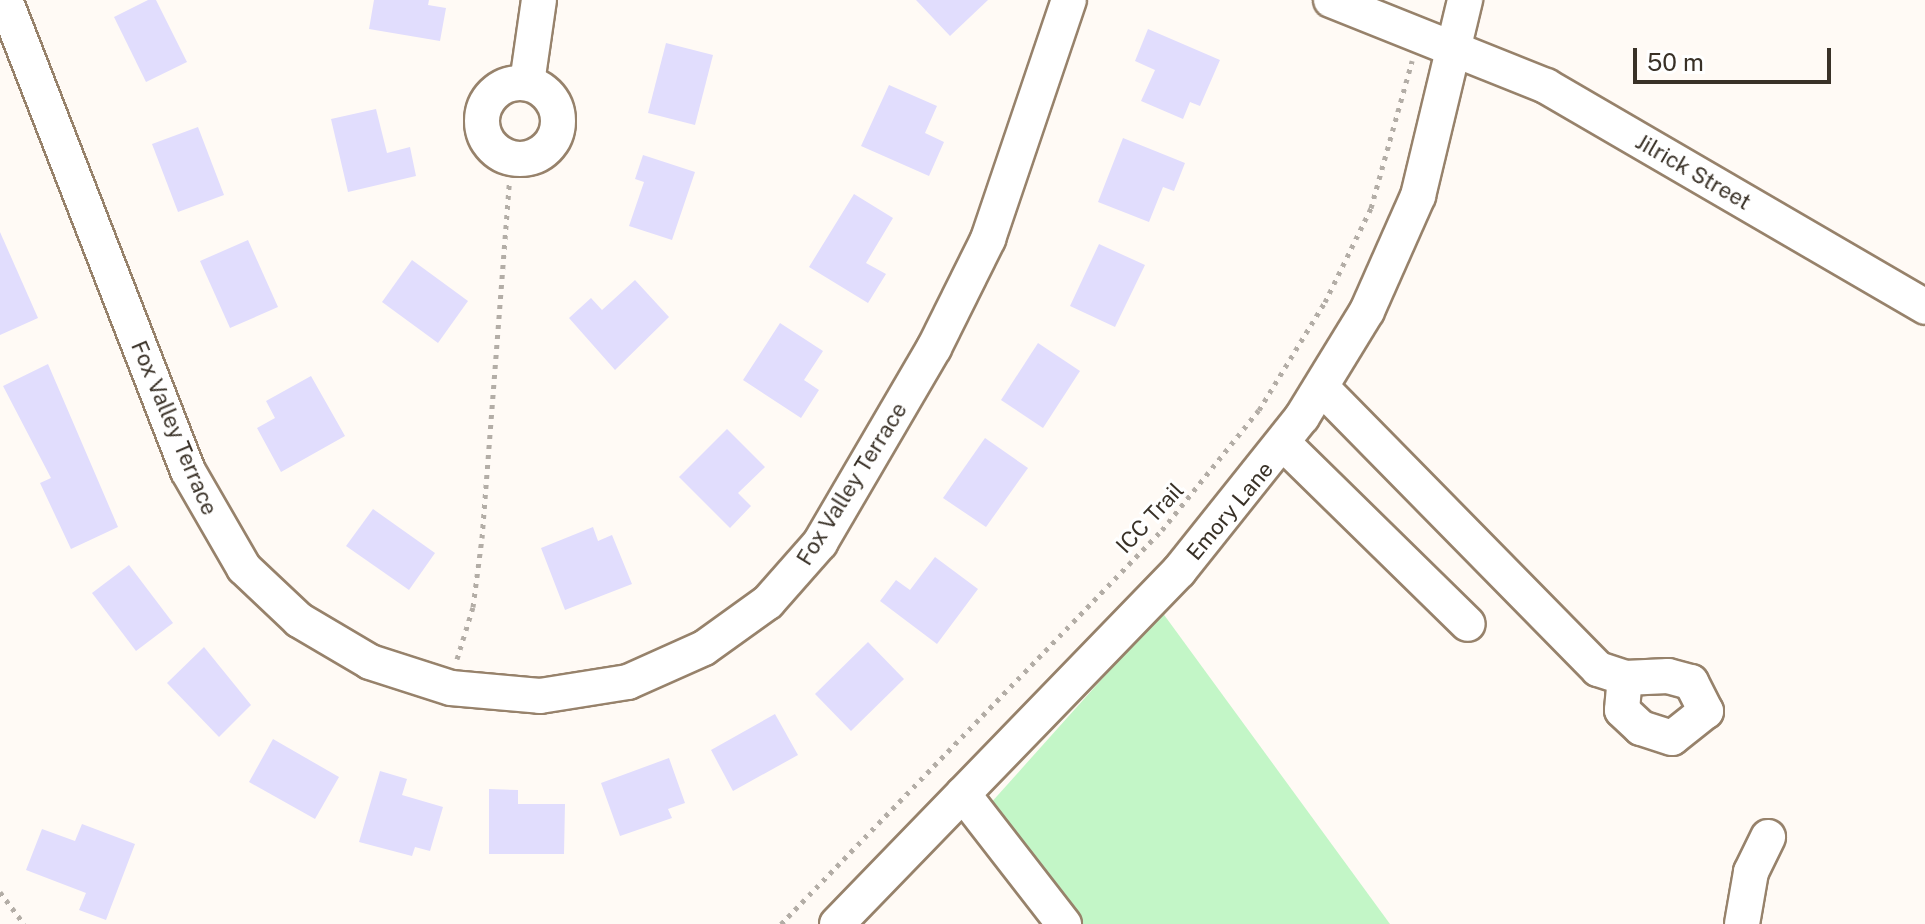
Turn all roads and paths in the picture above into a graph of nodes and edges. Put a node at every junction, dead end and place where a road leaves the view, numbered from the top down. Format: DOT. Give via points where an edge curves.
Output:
graph roads {
  1 [pos="5,0"];
  2 [pos="539,0"];
  3 [pos="1069,0"];
  4 [pos="1331,0"];
  5 [pos="1465,0"];
  6 [pos="1456,48"];
  7 [pos="1415,51"];
  8 [pos="527,83"];
  9 [pos="509,184"];
  10 [pos="1925,307"];
  11 [pos="1322,388"];
  12 [pos="1284,444"];
  13 [pos="1468,624"];
  14 [pos="456,664"];
  15 [pos="1625,678"];
  16 [pos="963,794"];
  17 [pos="1768,837"];
  18 [pos="0,892"];
  19 [pos="24,924"];
  20 [pos="781,924"];
  21 [pos="837,924"];
  22 [pos="1064,924"];
  23 [pos="1742,924"];
  1 -- 3 [label="street, Fox Valley Terrace" via="188,471 244,568 299,620 370,662 451,688 540,696 628,682 704,648 768,602 812,553 934,348 988,239"];
  2 -- 8 [label="street"];
  4 -- 6 [label="street, Jilrick Street"];
  5 -- 6 [label="street, Emory Lane"];
  6 -- 10 [label="street, Jilrick Street" via="1546,86"];
  6 -- 11 [label="street, Emory Lane" via="1418,196 1367,311"];
  7 -- 20 [label="path, ICC Trail" via="1371,208 1325,302 1259,410 1162,530"];
  9 -- 14 [label="path" via="482,538 473,607"];
  11 -- 12 [label="street, Emory Lane"];
  11 -- 15 [label="street" via="1598,669"];
  12 -- 13 [label="street"];
  12 -- 16 [label="street, Emory Lane" via="1212,535"];
  16 -- 21 [label="street, Emory Lane"];
  16 -- 22 [label="street"];
  17 -- 23 [label="street" via="1751,872"];
  18 -- 19 [label="path"];
}
